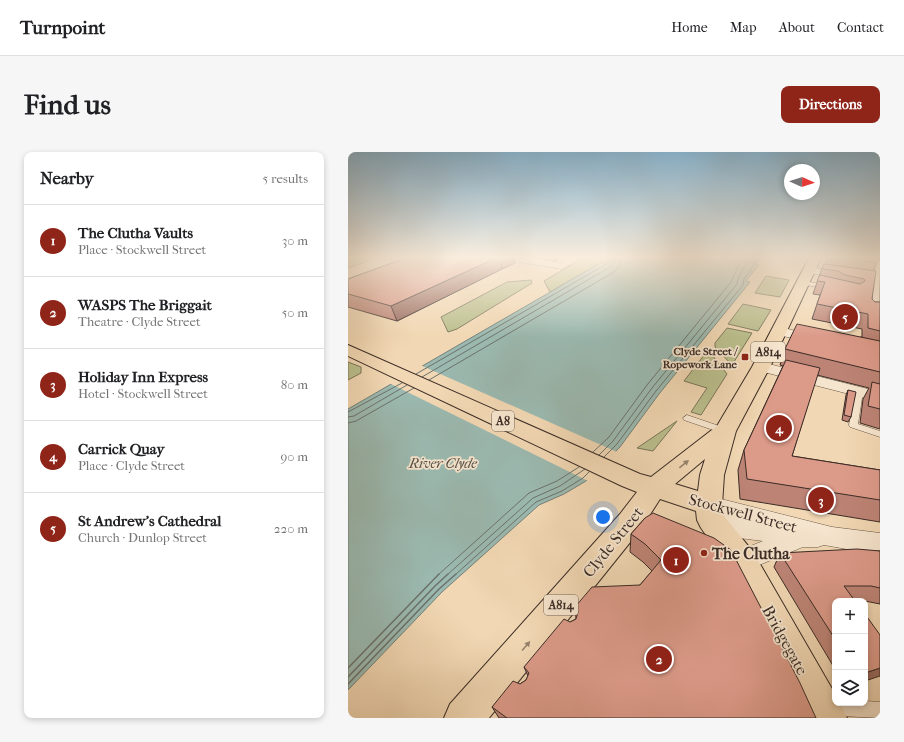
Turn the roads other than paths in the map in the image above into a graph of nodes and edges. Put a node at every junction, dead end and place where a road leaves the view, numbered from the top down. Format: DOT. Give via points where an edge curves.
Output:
graph roads {
  1 [pos="802,284"];
  2 [pos="828,284"];
  3 [pos="879,284"];
  4 [pos="833,288"];
  5 [pos="875,310"];
  6 [pos="778,331"];
  7 [pos="834,343"];
  8 [pos="348,350"];
  9 [pos="761,366"];
  10 [pos="859,392"];
  11 [pos="880,397"];
  12 [pos="687,418"];
  13 [pos="725,431"];
  14 [pos="880,434"];
  15 [pos="654,488"];
  16 [pos="710,512"];
  17 [pos="802,537"];
  18 [pos="832,537"];
  19 [pos="880,544"];
  20 [pos="742,562"];
  21 [pos="880,710"];
  22 [pos="826,715"];
  23 [pos="464,718"];
  1 -- 6 [label="main road, Clyde Street / A814"];
  2 -- 4 [label="lane"];
  3 -- 5 [label="street"];
  6 -- 7 [label="street"];
  6 -- 9 [label="main road, Clyde Street / A814"];
  8 -- 15 [label="main road, Stockwell Street / A8"];
  9 -- 10 [label="street"];
  9 -- 13 [label="main road, Clyde Street / A814"];
  10 -- 11 [label="street"];
  10 -- 14 [label="lane" via="853,425"];
  12 -- 13 [label="lane"];
  15 -- 13 [label="main road, Clyde Street / A814, one-way"];
  13 -- 16 [label="main road, Clyde Street" via="710,486"];
  15 -- 16 [label="main road, Stockwell Street"];
  23 -- 15 [label="main road, Clyde Street / A814, one-way" via="508,677 558,618"];
  16 -- 17 [label="street, Stockwell Street" via="731,526"];
  16 -- 18 [label="street, Stockwell Street"];
  16 -- 20 [label="main road"];
  17 -- 18 [label="street, Stockwell Street"];
  17 -- 20 [label="street, Stockwell Street"];
  18 -- 19 [label="street, Stockwell Street"];
  20 -- 22 [label="main road, Bridgegate"];
  21 -- 22 [label="lane" via="842,708"];
}
